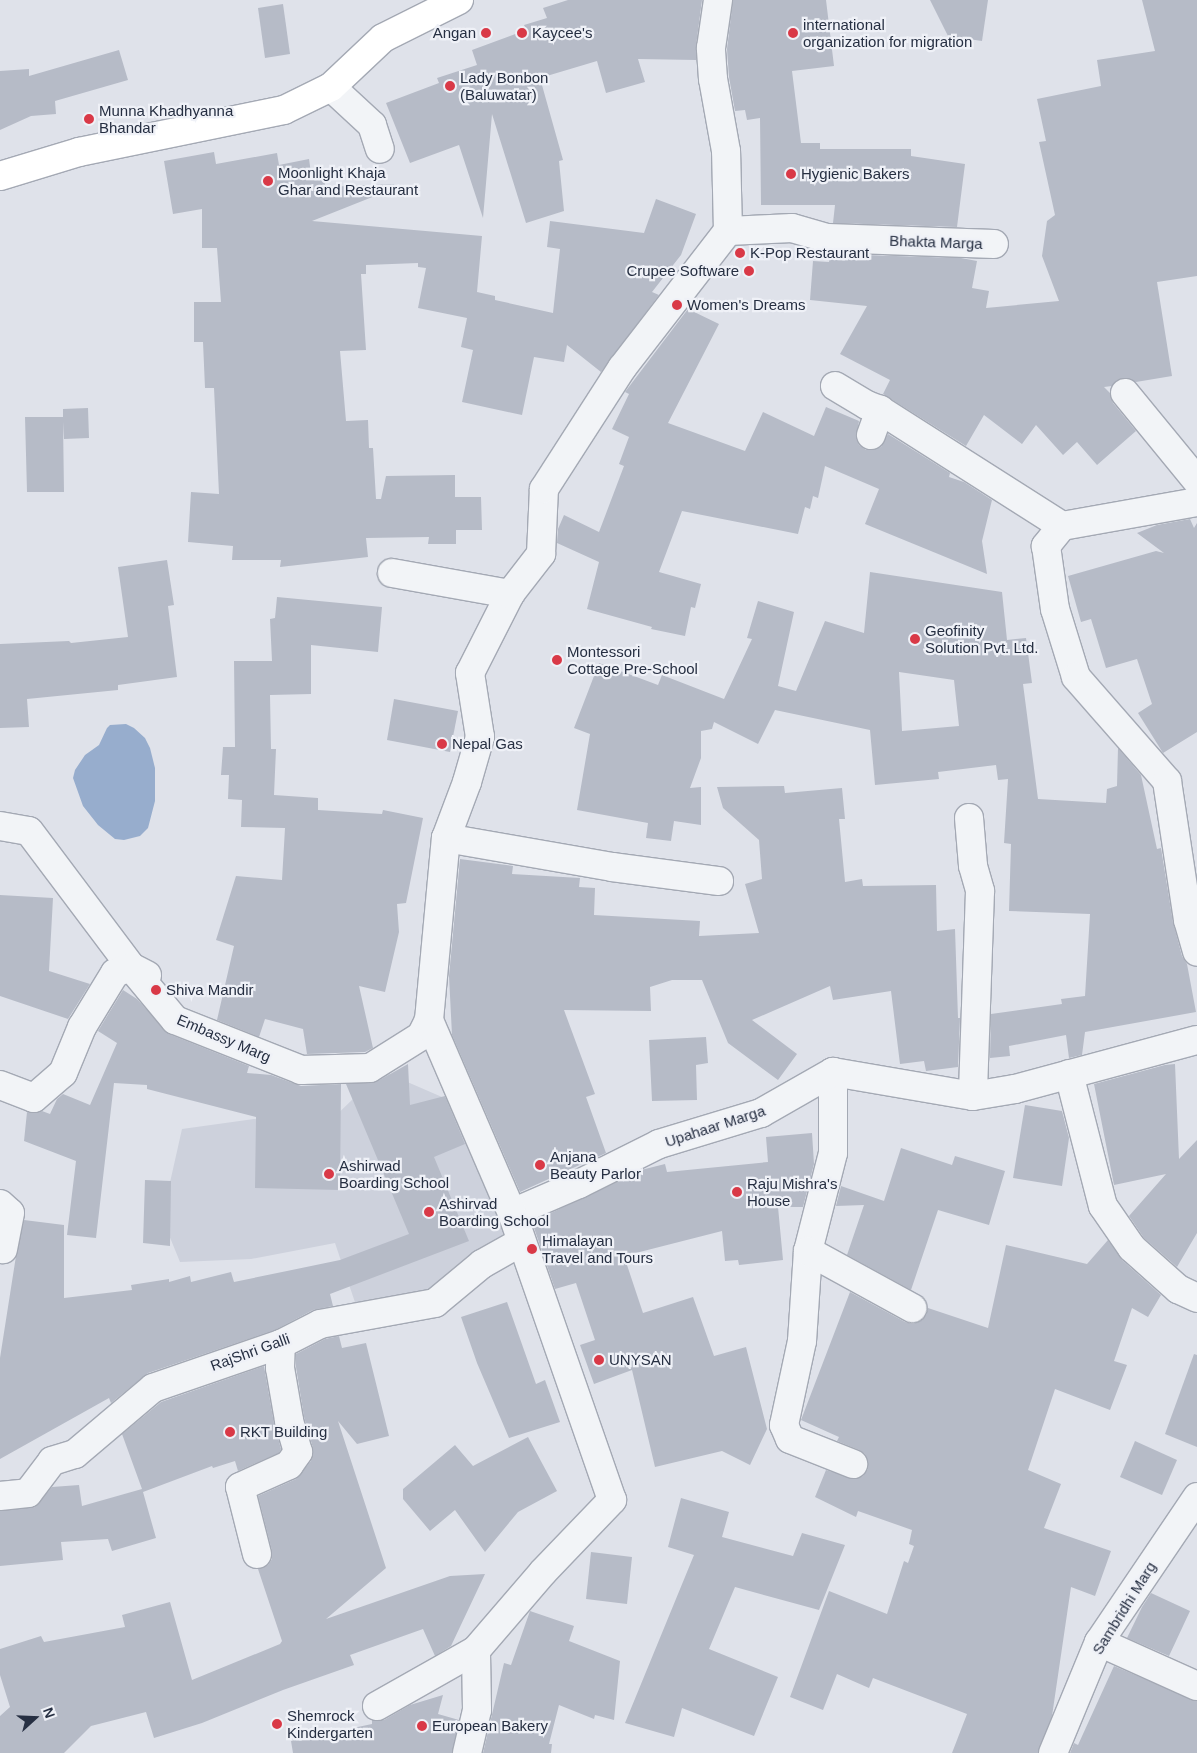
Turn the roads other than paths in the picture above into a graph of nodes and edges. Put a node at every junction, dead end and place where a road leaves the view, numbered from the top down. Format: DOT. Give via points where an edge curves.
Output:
graph roads {
  1 [pos="458,0"];
  2 [pos="718,0"];
  3 [pos="331,87"];
  4 [pos="380,149"];
  5 [pos="0,176"];
  6 [pos="728,231"];
  7 [pos="994,244"];
  8 [pos="835,386"];
  9 [pos="1125,393"];
  10 [pos="1197,481"];
  11 [pos="1197,502"];
  12 [pos="1062,526"];
  13 [pos="392,573"];
  14 [pos="510,594"];
  15 [pos="969,818"];
  16 [pos="0,826"];
  17 [pos="446,838"];
  18 [pos="720,881"];
  19 [pos="1197,952"];
  20 [pos="139,971"];
  21 [pos="429,1020"];
  22 [pos="1197,1040"];
  23 [pos="833,1072"];
  24 [pos="1069,1074"];
  25 [pos="0,1085"];
  26 [pos="973,1096"];
  27 [pos="0,1204"];
  28 [pos="512,1213"];
  29 [pos="520,1242"];
  30 [pos="3,1249"];
  31 [pos="808,1251"];
  32 [pos="1197,1298"];
  33 [pos="912,1308"];
  34 [pos="280,1344"];
  35 [pos="852,1464"];
  36 [pos="0,1496"];
  37 [pos="1197,1497"];
  38 [pos="257,1554"];
  39 [pos="1099,1642"];
  40 [pos="476,1650"];
  41 [pos="1197,1686"];
  42 [pos="377,1706"];
  43 [pos="467,1753"];
  44 [pos="1053,1753"];
  1 -- 3 [label="main road" via="383,38"];
  2 -- 6 [label="street" via="711,48 726,151"];
  3 -- 4 [label="street" via="372,125"];
  3 -- 5 [label="main road" via="284,110 79,152"];
  6 -- 7 [label="street, Bhakta Marga" via="792,228 828,238"];
  6 -- 14 [label="street" via="622,368 544,489 541,554"];
  8 -- 12 [label="street" via="867,405 875,423"];
  9 -- 10 [label="street"];
  11 -- 12 [label="street"];
  12 -- 19 [label="street" via="1046,546 1055,609 1076,677 1167,781 1188,920"];
  13 -- 14 [label="street"];
  14 -- 17 [label="street" via="470,673 480,737"];
  15 -- 26 [label="street" via="980,891"];
  16 -- 20 [label="street, Embassy Marg" via="29,831"];
  17 -- 18 [label="street" via="612,868"];
  17 -- 21 [label="street"];
  20 -- 21 [label="street, Embassy Marg" via="175,1020 301,1070 370,1068 421,1036"];
  20 -- 25 [label="street" via="115,973 82,1027 64,1073 34,1098"];
  21 -- 28 [label="street"];
  22 -- 24 [label="street"];
  23 -- 26 [label="street"];
  23 -- 28 [label="street, Upahaar Marga" via="762,1113 659,1144"];
  23 -- 31 [label="street" via="834,1153"];
  24 -- 26 [label="street" via="1015,1089"];
  24 -- 32 [label="street" via="1102,1206 1132,1248 1178,1289"];
  27 -- 30 [label="street" via="10,1213"];
  28 -- 29 [label="street"];
  29 -- 34 [label="street, RajShri Galli" via="482,1264 435,1303 320,1324"];
  29 -- 40 [label="street" via="612,1500 543,1572"];
  31 -- 33 [label="street"];
  31 -- 35 [label="street" via="802,1341 784,1425 790,1439"];
  34 -- 36 [label="street, RajShri Galli" via="153,1388 75,1454 52,1461 28,1493"];
  34 -- 38 [label="street" via="280,1368 288,1420 298,1452 289,1465 240,1487"];
  37 -- 39 [label="street, Sambridhi Marg"];
  39 -- 41 [label="street"];
  39 -- 44 [label="street, Sambridhi Marg"];
  40 -- 42 [label="street"];
  40 -- 43 [label="street" via="477,1710"];
}
